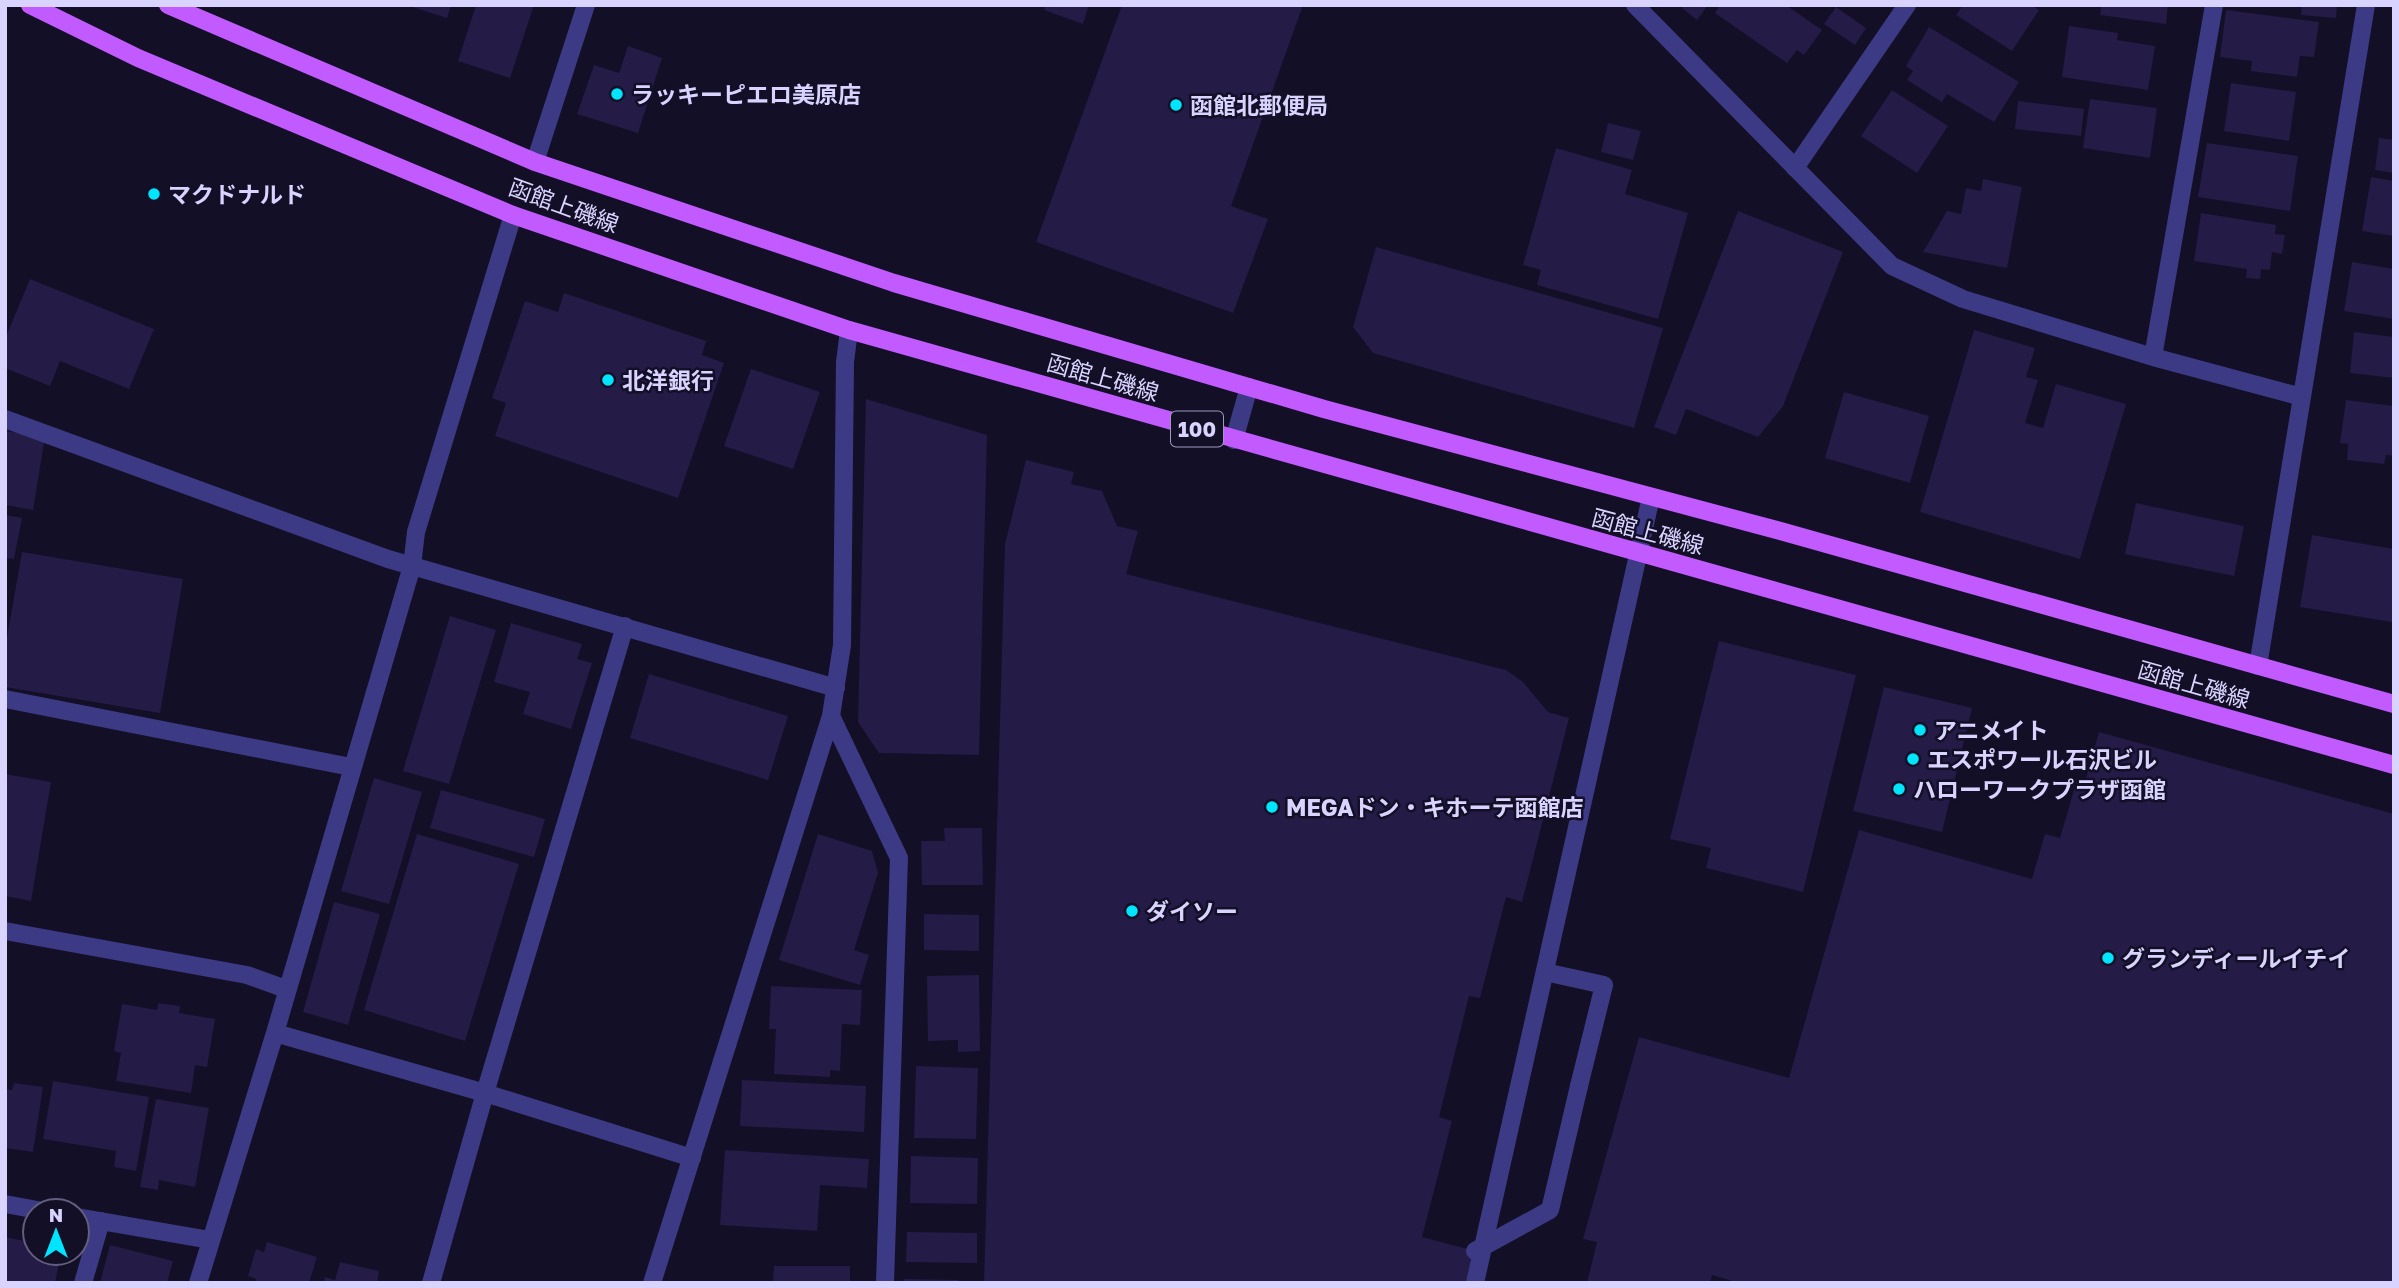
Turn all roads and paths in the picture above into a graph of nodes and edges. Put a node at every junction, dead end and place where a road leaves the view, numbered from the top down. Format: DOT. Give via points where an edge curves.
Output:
graph roads {
  1 [pos="30,5"];
  2 [pos="168,5"];
  3 [pos="586,5"];
  4 [pos="1635,5"];
  5 [pos="1907,5"];
  6 [pos="2214,5"];
  7 [pos="2366,5"];
  8 [pos="535,162"];
  9 [pos="1795,168"];
  10 [pos="513,215"];
  11 [pos="849,330"];
  12 [pos="2153,357"];
  13 [pos="1249,387"];
  14 [pos="2302,397"];
  15 [pos="5,419"];
  16 [pos="1234,440"];
  17 [pos="1651,497"];
  18 [pos="1638,553"];
  19 [pos="412,566"];
  20 [pos="625,626"];
  21 [pos="2258,666"];
  22 [pos="836,688"];
  23 [pos="5,699"];
  24 [pos="2394,704"];
  25 [pos="831,716"];
  26 [pos="2394,765"];
  27 [pos="351,767"];
  28 [pos="5,931"];
  29 [pos="1545,972"];
  30 [pos="286,989"];
  31 [pos="275,1033"];
  32 [pos="485,1093"];
  33 [pos="692,1158"];
  34 [pos="91,1219"];
  35 [pos="101,1221"];
  36 [pos="210,1240"];
  37 [pos="1475,1251"];
  38 [pos="83,1283"];
  39 [pos="198,1283"];
  40 [pos="431,1283"];
  41 [pos="652,1283"];
  42 [pos="886,1283"];
  43 [pos="1475,1283"];
  1 -- 10 [label="main road, 函館上磯線 / 100" via="138,58"];
  2 -- 8 [label="main road, 函館上磯線 / 100"];
  3 -- 8 [label="street"];
  4 -- 9 [label="street"];
  5 -- 9 [label="street"];
  6 -- 12 [label="street"];
  7 -- 14 [label="street"];
  8 -- 13 [label="main road, 函館上磯線 / 100" via="894,283"];
  9 -- 12 [label="street" via="1892,266 1963,299"];
  10 -- 11 [label="main road, 函館上磯線 / 100"];
  10 -- 19 [label="street" via="416,532"];
  11 -- 16 [label="main road, 函館上磯線 / 100"];
  11 -- 22 [label="street" via="842,645"];
  12 -- 14 [label="street"];
  13 -- 16 [label="street"];
  13 -- 17 [label="main road, 函館上磯線 / 100"];
  14 -- 21 [label="street"];
  15 -- 19 [label="street"];
  16 -- 18 [label="main road, 函館上磯線 / 100"];
  17 -- 18 [label="street"];
  17 -- 21 [label="main road, 函館上磯線 / 100"];
  18 -- 26 [label="main road, 函館上磯線 / 100"];
  18 -- 29 [label="street"];
  19 -- 20 [label="street"];
  19 -- 27 [label="street"];
  20 -- 22 [label="street"];
  20 -- 32 [label="street"];
  21 -- 24 [label="main road, 函館上磯線 / 100"];
  22 -- 25 [label="street"];
  23 -- 27 [label="street"];
  25 -- 33 [label="street"];
  25 -- 42 [label="street" via="899,858"];
  27 -- 30 [label="street"];
  28 -- 30 [label="street" via="247,975"];
  29 -- 37 [label="street, bridge" via="1604,985 1550,1210"];
  29 -- 43 [label="street"];
  30 -- 31 [label="street"];
  31 -- 32 [label="street"];
  31 -- 36 [label="street"];
  32 -- 33 [label="street"];
  32 -- 40 [label="street"];
  33 -- 41 [label="street"];
  34 -- 35 [label="street"];
  35 -- 36 [label="street"];
  35 -- 38 [label="street"];
  36 -- 39 [label="street"];
}
